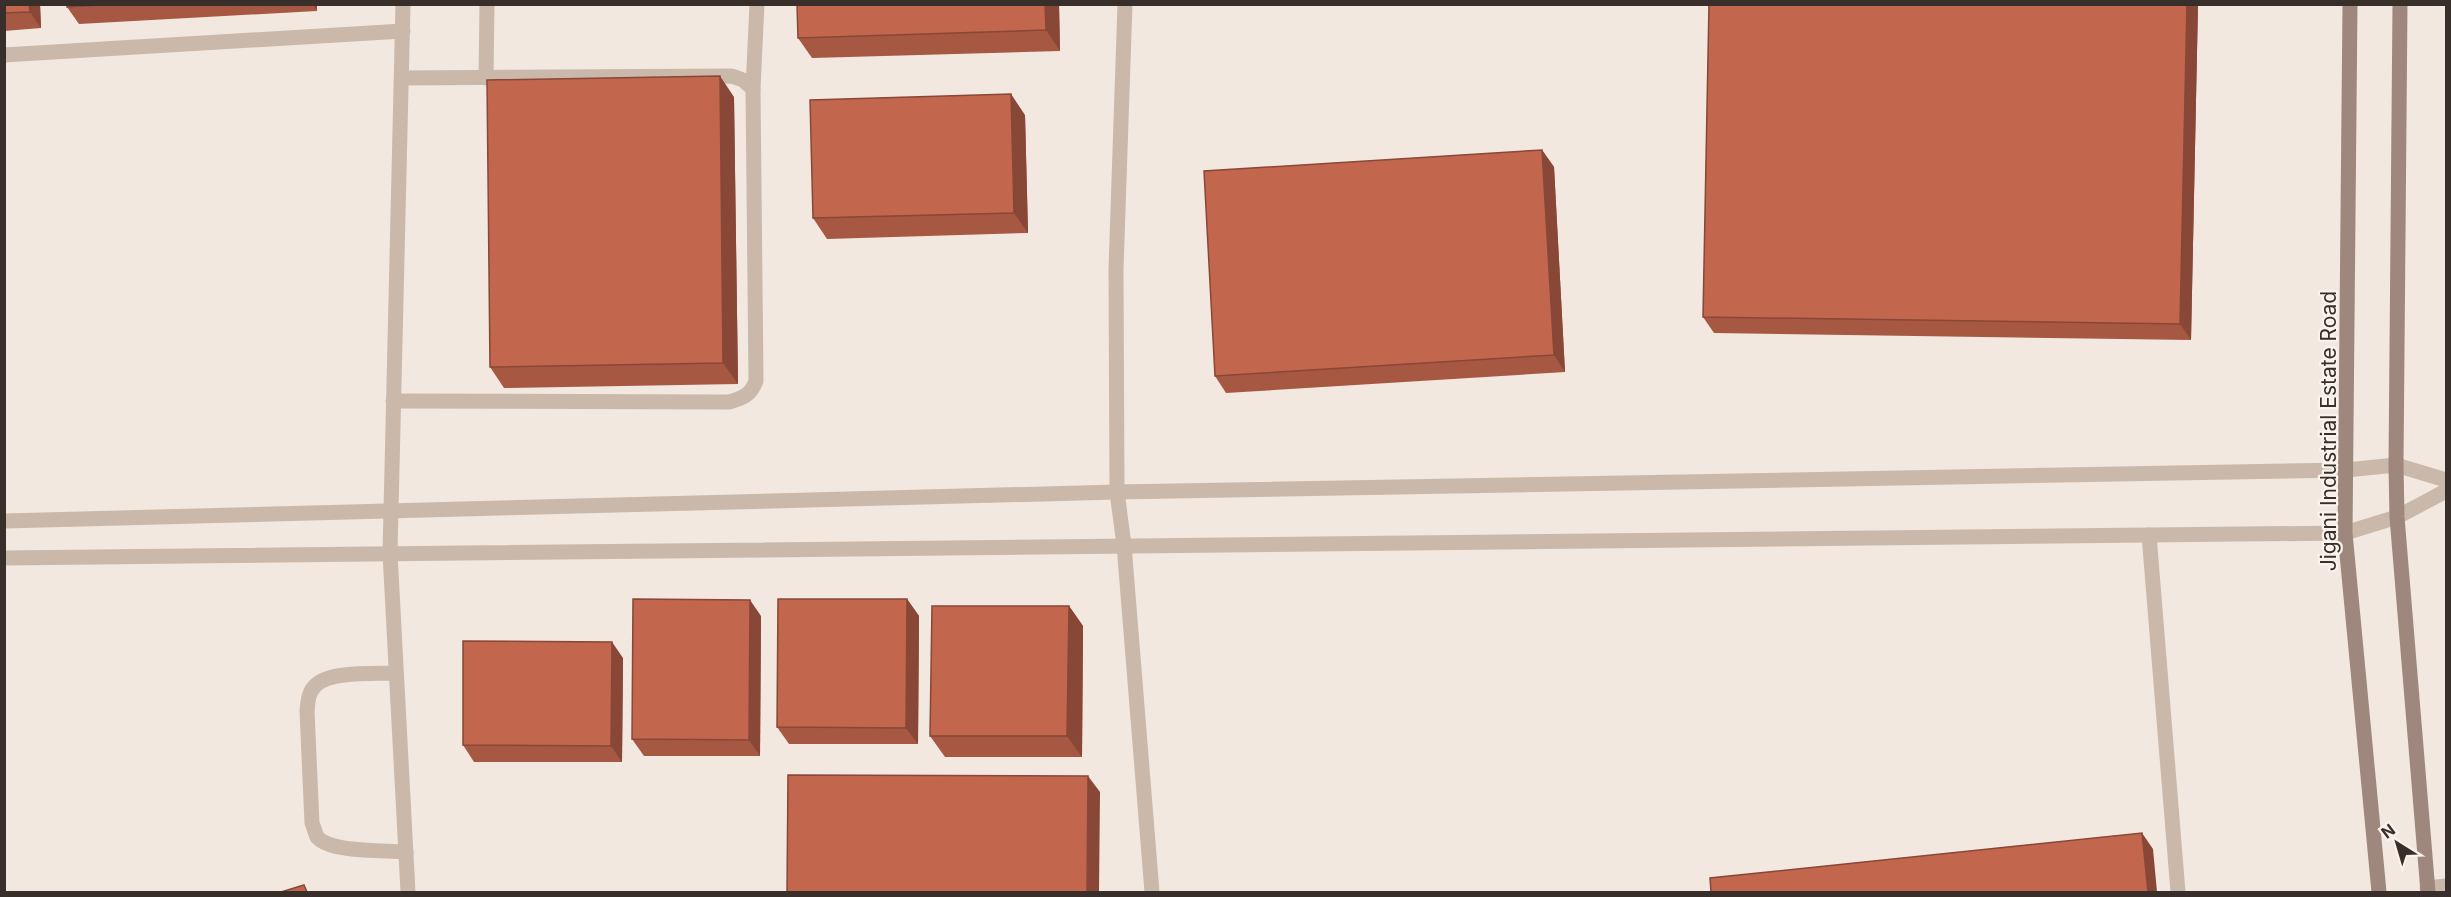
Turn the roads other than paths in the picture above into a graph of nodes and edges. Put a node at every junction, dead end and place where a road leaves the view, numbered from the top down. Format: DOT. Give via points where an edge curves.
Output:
graph roads {
  1 [pos="403,4"];
  2 [pos="487,4"];
  3 [pos="757,4"];
  4 [pos="1125,4"];
  5 [pos="2350,4"];
  6 [pos="2400,4"];
  7 [pos="403,31"];
  8 [pos="4,55"];
  9 [pos="402,78"];
  10 [pos="486,78"];
  11 [pos="753,90"];
  12 [pos="393,401"];
  13 [pos="2396,465"];
  14 [pos="2346,470"];
  15 [pos="2446,480"];
  16 [pos="2446,491"];
  17 [pos="1117,492"];
  18 [pos="390,511"];
  19 [pos="2397,517"];
  20 [pos="4,521"];
  21 [pos="2345,533"];
  22 [pos="2149,535"];
  23 [pos="1124,545"];
  24 [pos="390,553"];
  25 [pos="4,558"];
  26 [pos="395,673"];
  27 [pos="406,852"];
  28 [pos="2446,886"];
  29 [pos="2428,890"];
  30 [pos="408,892"];
  31 [pos="1152,892"];
  32 [pos="2178,892"];
  33 [pos="2379,892"];
  1 -- 7 [label="street"];
  2 -- 10 [label="street"];
  3 -- 11 [label="street"];
  4 -- 17 [label="street" via="1116,269"];
  5 -- 14 [label="main road, Jigani Industrial Estate Road"];
  6 -- 13 [label="main road"];
  7 -- 8 [label="street"];
  7 -- 9 [label="street"];
  9 -- 10 [label="street"];
  9 -- 12 [label="street"];
  10 -- 11 [label="street" via="732,76"];
  11 -- 12 [label="street" via="753,390 729,402"];
  12 -- 18 [label="street"];
  13 -- 14 [label="street"];
  13 -- 15 [label="street"];
  13 -- 19 [label="main road"];
  14 -- 17 [label="street"];
  14 -- 21 [label="main road, Jigani Industrial Estate Road"];
  16 -- 19 [label="street"];
  17 -- 18 [label="street"];
  17 -- 23 [label="street"];
  18 -- 20 [label="street"];
  18 -- 24 [label="street"];
  19 -- 21 [label="street"];
  19 -- 29 [label="main road"];
  21 -- 22 [label="street"];
  21 -- 33 [label="main road, Jigani Industrial Estate Road"];
  22 -- 23 [label="street"];
  22 -- 32 [label="street"];
  23 -- 24 [label="street"];
  23 -- 31 [label="street"];
  24 -- 25 [label="street"];
  24 -- 26 [label="street"];
  26 -- 27 [label="street"];
  26 -- 27 [label="street" via="332,676 316,684 309,694 312,823 317,836 327,844"];
  27 -- 30 [label="street"];
  28 -- 29 [label="street"];
}
